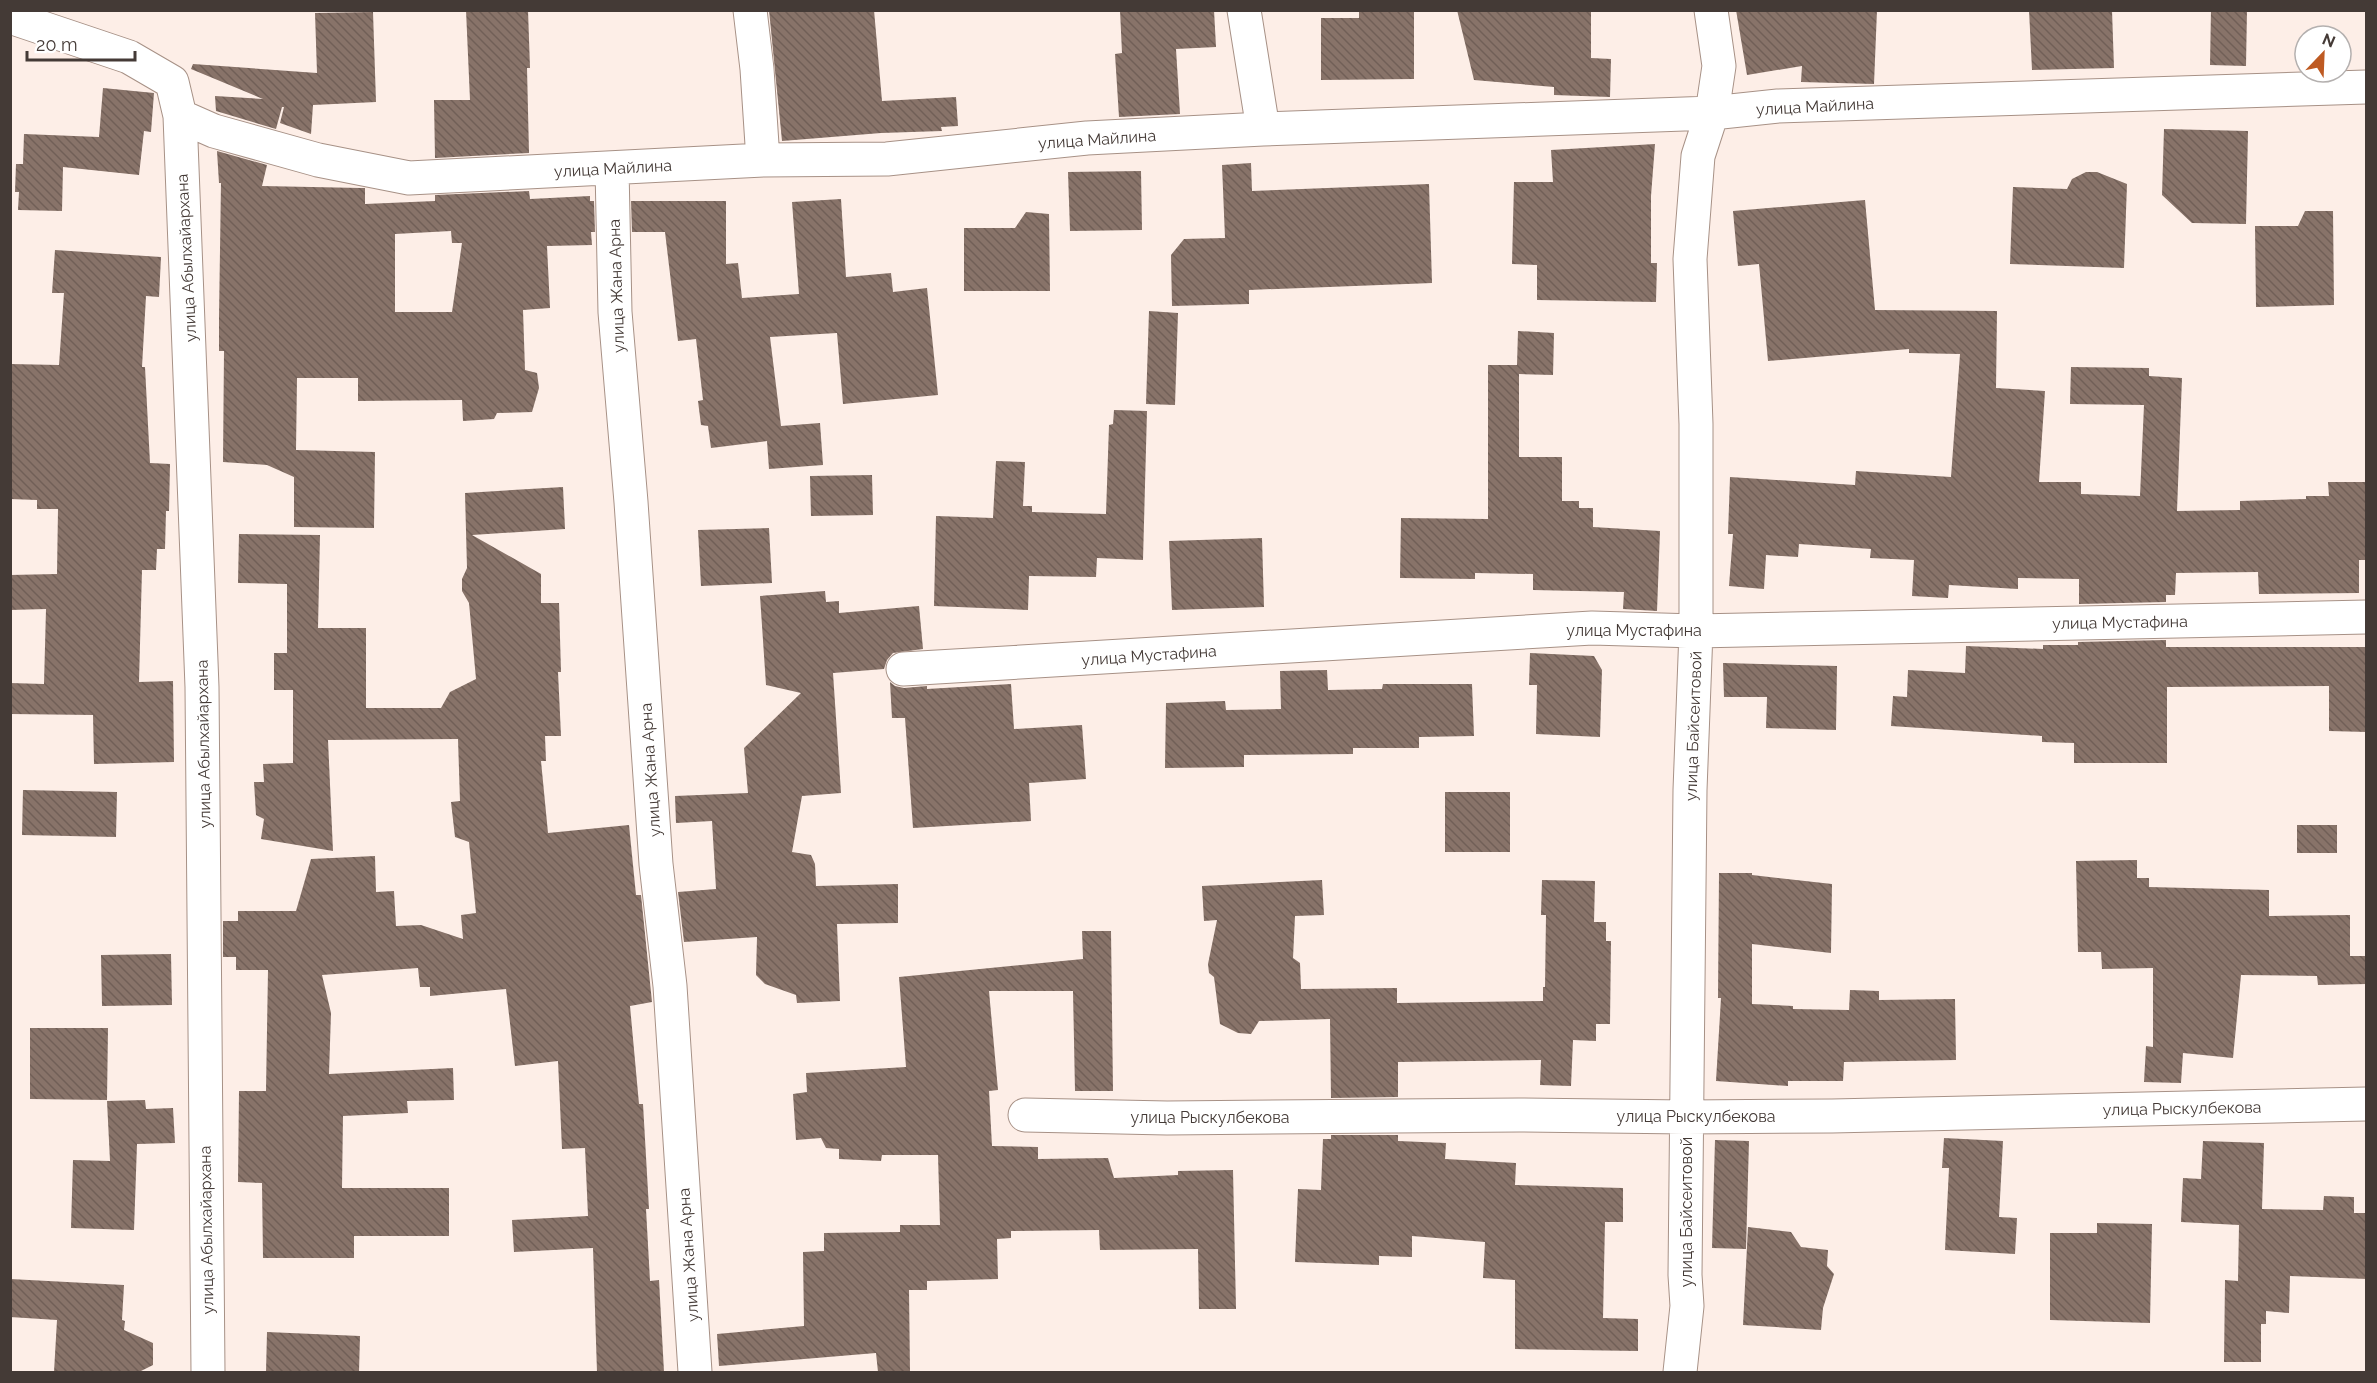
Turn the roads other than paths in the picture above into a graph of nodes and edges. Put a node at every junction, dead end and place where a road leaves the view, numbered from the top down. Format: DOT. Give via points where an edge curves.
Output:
graph roads {
  1 [pos="750,10"];
  2 [pos="1244,10"];
  3 [pos="1711,10"];
  4 [pos="10,17"];
  5 [pos="2367,87"];
  6 [pos="1712,113"];
  7 [pos="180,116"];
  8 [pos="1263,129"];
  9 [pos="763,160"];
  10 [pos="612,168"];
  11 [pos="2367,617"];
  12 [pos="1696,631"];
  13 [pos="903,669"];
  14 [pos="2367,1104"];
  15 [pos="1025,1115"];
  16 [pos="1686,1117"];
  17 [pos="208,1372"];
  18 [pos="695,1372"];
  19 [pos="1680,1372"];
  1 -- 9 [label="street"];
  2 -- 8 [label="street"];
  3 -- 6 [label="street, улица Байсеитовой" via="1719,66"];
  4 -- 7 [label="street" via="129,57 172,82"];
  5 -- 6 [label="street, улица Майлина" via="1779,106"];
  6 -- 8 [label="street, улица Майлина"];
  6 -- 12 [label="street, улица Байсеитовой" via="1698,156 1690,259 1696,424"];
  7 -- 10 [label="street, улица Майлина" via="214,131 318,160 409,178"];
  7 -- 17 [label="street, улица Абылхайархана" via="202,687"];
  8 -- 9 [label="street, улица Майлина" via="1087,138 887,159"];
  9 -- 10 [label="street, улица Майлина"];
  10 -- 18 [label="street, улица Жана Арна" via="615,312 656,864 670,986"];
  11 -- 12 [label="street, улица Мустафина"];
  12 -- 13 [label="street, улица Мустафина" via="1592,628"];
  12 -- 16 [label="street, улица Байсеитовой"];
  14 -- 16 [label="street, улица Рыскулбекова"];
  15 -- 16 [label="street, улица Рыскулбекова"];
  16 -- 19 [label="street, улица Байсеитовой" via="1686,1306"];
}
